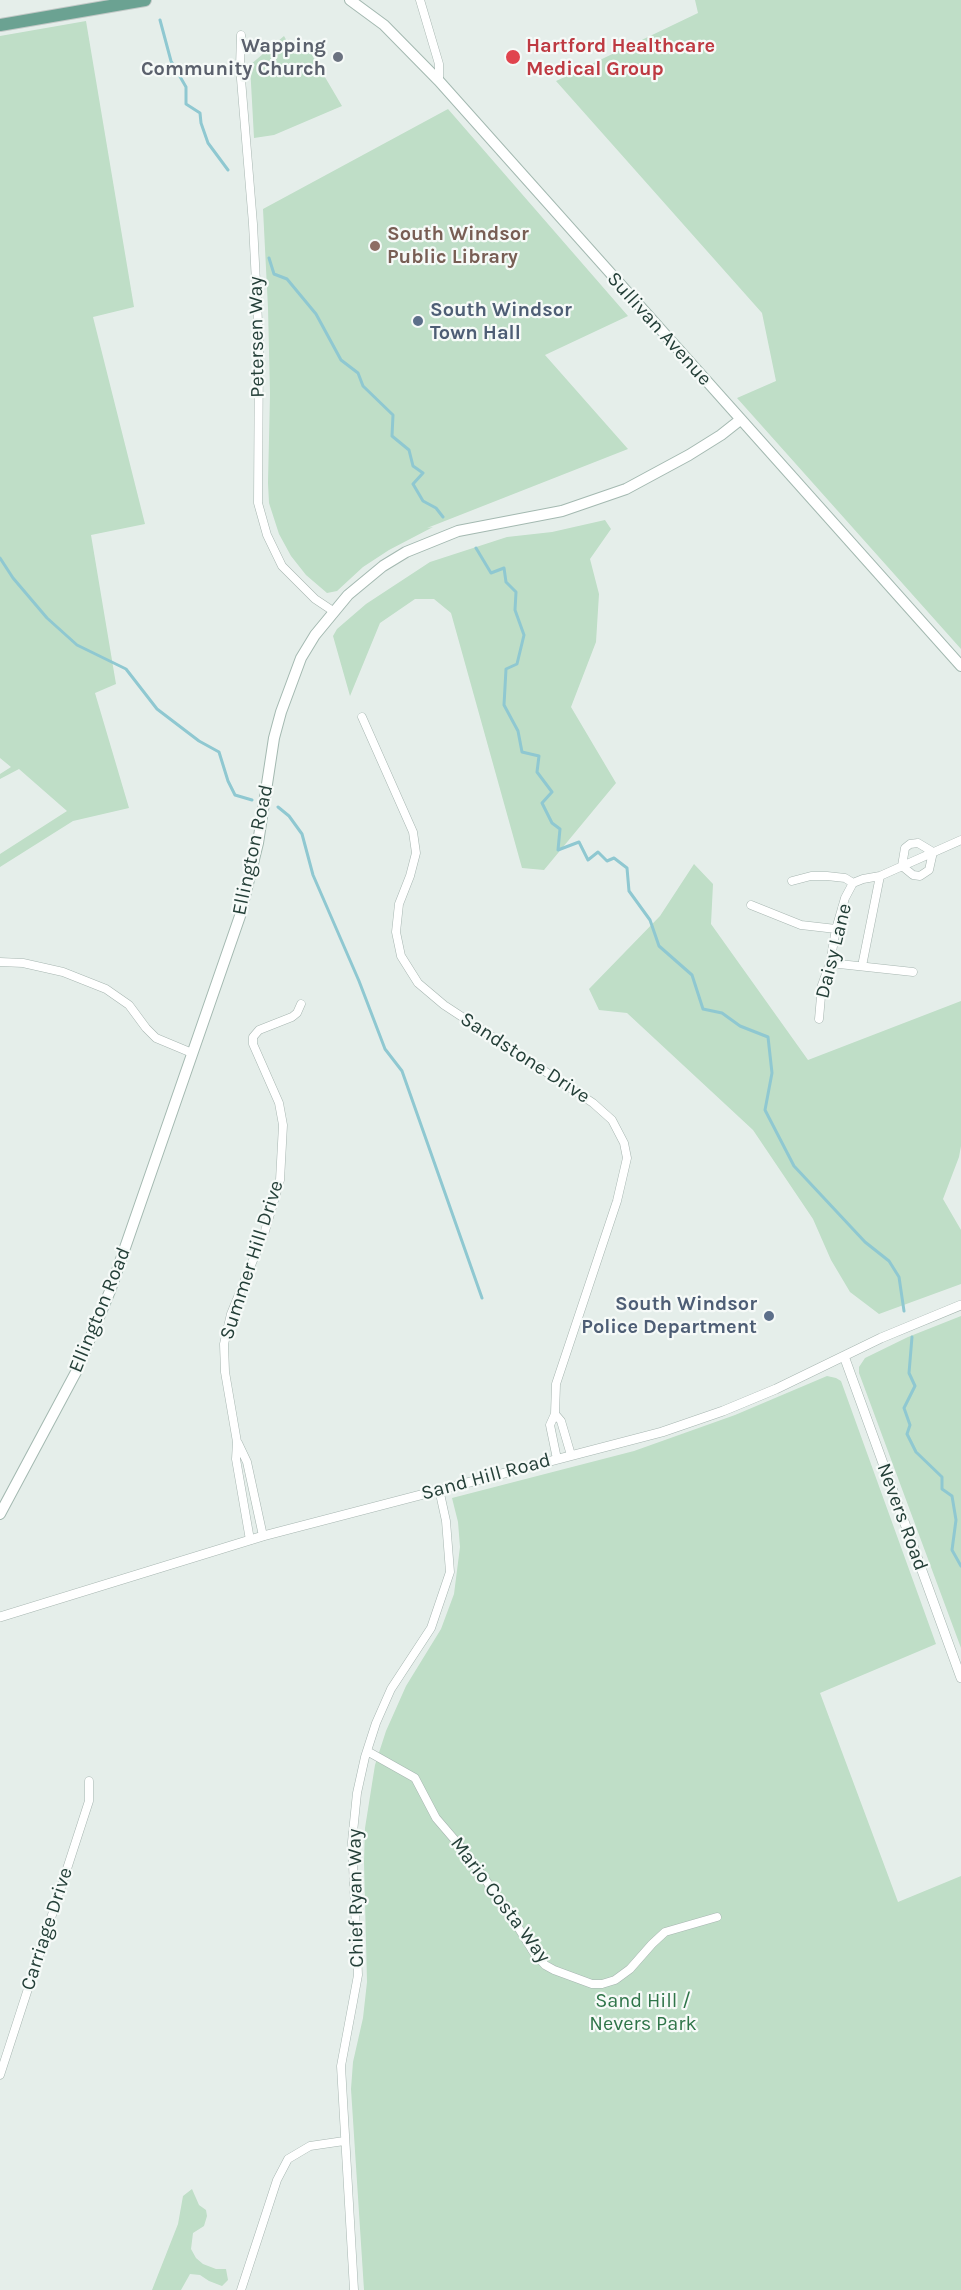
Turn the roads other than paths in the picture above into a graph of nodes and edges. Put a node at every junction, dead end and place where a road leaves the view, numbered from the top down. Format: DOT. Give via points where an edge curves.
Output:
graph roads {
  1 [pos="145,0"];
  2 [pos="350,0"];
  3 [pos="420,0"];
  4 [pos="0,25"];
  5 [pos="241,35"];
  6 [pos="439,81"];
  7 [pos="740,420"];
  8 [pos="333,611"];
  9 [pos="961,666"];
  10 [pos="362,717"];
  11 [pos="961,840"];
  12 [pos="933,852"];
  13 [pos="902,866"];
  14 [pos="880,876"];
  15 [pos="792,881"];
  16 [pos="853,884"];
  17 [pos="751,905"];
  18 [pos="836,929"];
  19 [pos="0,963"];
  20 [pos="830,963"];
  21 [pos="862,966"];
  22 [pos="913,972"];
  23 [pos="301,1004"];
  24 [pos="819,1019"];
  25 [pos="192,1053"];
  26 [pos="961,1305"];
  27 [pos="844,1356"];
  28 [pos="555,1414"];
  29 [pos="237,1442"];
  30 [pos="571,1455"];
  31 [pos="557,1459"];
  32 [pos="438,1489"];
  33 [pos="0,1514"];
  34 [pos="263,1536"];
  35 [pos="250,1540"];
  36 [pos="0,1617"];
  37 [pos="961,1678"];
  38 [pos="367,1751"];
  39 [pos="88,1781"];
  40 [pos="717,1917"];
  41 [pos="0,2075"];
  42 [pos="344,2141"];
  43 [pos="241,2290"];
  44 [pos="354,2290"];
  1 -- 4 [label="main road"];
  2 -- 6 [label="main road, Sullivan Avenue" via="384,25"];
  3 -- 6 [label="street" via="439,64"];
  5 -- 8 [label="street, Petersen Way" via="259,342 258,503 282,566"];
  6 -- 7 [label="main road, Sullivan Avenue"];
  7 -- 8 [label="main road, Ellington Road" via="689,455 626,489 562,511 458,531 414,548 363,581"];
  7 -- 9 [label="main road, Sullivan Avenue"];
  8 -- 25 [label="main road, Ellington Road" via="301,658 286,693 274,738 250,881"];
  10 -- 28 [label="street, Sandstone Drive" via="413,832 416,853 399,904 396,932 401,956 418,983 444,1005 593,1103 612,1120 624,1143 626,1167 556,1384"];
  11 -- 12 [label="street"];
  12 -- 13 [label="street"];
  12 -- 13 [label="street" via="918,843 910,844 905,848"];
  12 -- 13 [label="street" via="924,875 913,875"];
  13 -- 14 [label="street"];
  14 -- 16 [label="street"];
  14 -- 21 [label="street"];
  15 -- 16 [label="street" via="827,876 845,878"];
  16 -- 18 [label="street, Daisy Lane"];
  17 -- 18 [label="street" via="801,925"];
  18 -- 20 [label="street, Daisy Lane"];
  19 -- 25 [label="street" via="23,963 63,972 106,989 129,1005 156,1038"];
  20 -- 21 [label="street"];
  20 -- 24 [label="street, Daisy Lane" via="822,985"];
  21 -- 22 [label="street"];
  23 -- 29 [label="street, Summer Hill Drive" via="292,1017 259,1030 253,1037 279,1103 282,1156 280,1180 231,1314 224,1344"];
  25 -- 33 [label="main road, Ellington Road" via="93,1335"];
  26 -- 27 [label="street, Sand Hill Road"];
  27 -- 30 [label="street, Sand Hill Road" via="723,1411 662,1432"];
  27 -- 37 [label="street, Nevers Road"];
  28 -- 30 [label="street, Sandstone Drive" via="561,1421"];
  28 -- 31 [label="street, Sandstone Drive" via="550,1425"];
  29 -- 34 [label="street, Summer Hill Drive" via="247,1462"];
  29 -- 35 [label="street, Summer Hill Drive" via="236,1459"];
  30 -- 31 [label="street, Sand Hill Road"];
  31 -- 32 [label="street, Sand Hill Road"];
  32 -- 34 [label="street, Sand Hill Road"];
  32 -- 38 [label="street, Chief Ryan Way" via="446,1521 450,1572 431,1628 391,1689"];
  34 -- 35 [label="street, Sand Hill Road"];
  35 -- 36 [label="street, Sand Hill Road"];
  38 -- 40 [label="street, Mario Costa Way" via="415,1778 436,1818 466,1853 534,1953 554,1970 592,1984 615,1980 630,1970 665,1932"];
  38 -- 42 [label="street, Chief Ryan Way" via="357,1793 352,1842 358,1975 341,2066"];
  39 -- 41 [label="street, Carriage Drive" via="88,1801"];
  42 -- 43 [label="street" via="310,2146 288,2159 277,2180"];
  42 -- 44 [label="street, Chief Ryan Way"];
}
